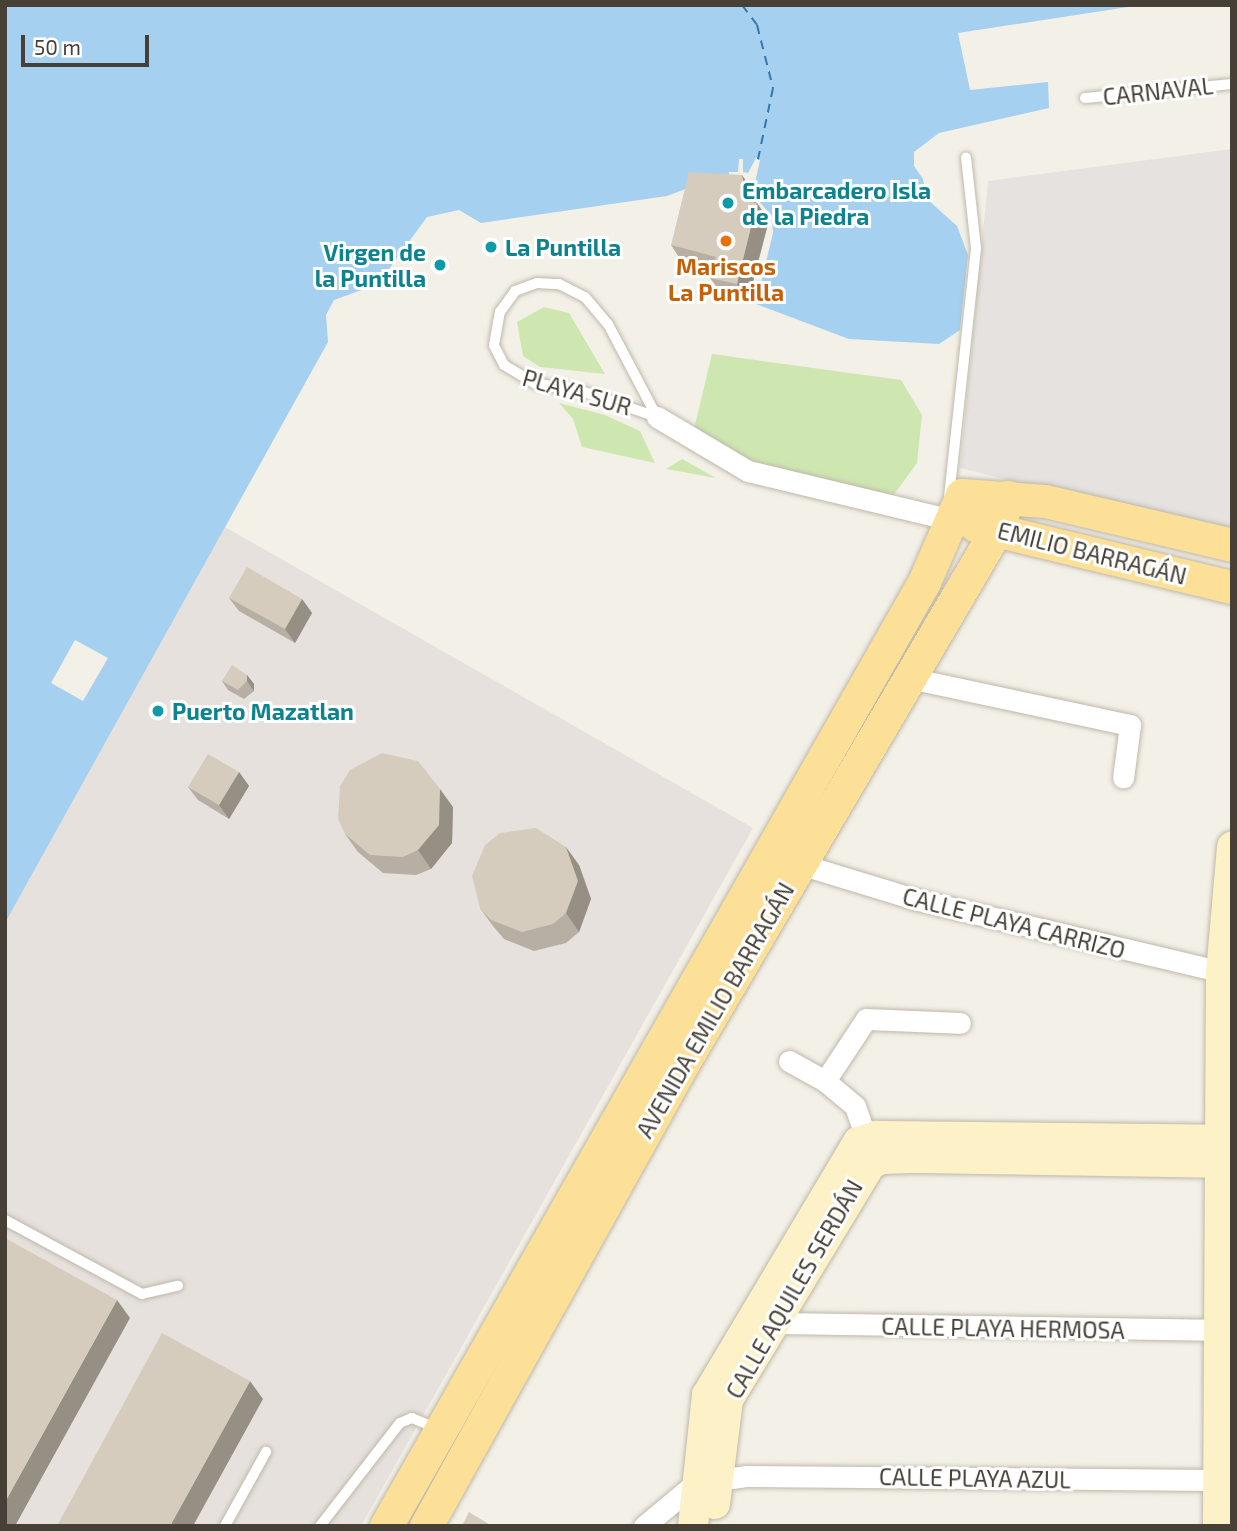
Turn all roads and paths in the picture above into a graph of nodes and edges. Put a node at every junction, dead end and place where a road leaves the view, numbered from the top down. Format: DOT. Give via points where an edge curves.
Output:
graph roads {
  1 [pos="1232,84"];
  2 [pos="1085,98"];
  3 [pos="966,158"];
  4 [pos="657,417"];
  5 [pos="1008,497"];
  6 [pos="954,505"];
  7 [pos="997,529"];
  8 [pos="1232,545"];
  9 [pos="1232,587"];
  10 [pos="909,678"];
  11 [pos="1122,778"];
  12 [pos="1232,846"];
  13 [pos="784,859"];
  14 [pos="1226,973"];
  15 [pos="960,1023"];
  16 [pos="789,1061"];
  17 [pos="825,1081"];
  18 [pos="866,1138"];
  19 [pos="1227,1151"];
  20 [pos="5,1220"];
  21 [pos="178,1286"];
  22 [pos="774,1323"];
  23 [pos="1225,1329"];
  24 [pos="731,1374"];
  25 [pos="444,1422"];
  26 [pos="479,1432"];
  27 [pos="266,1452"];
  28 [pos="1225,1480"];
  29 [pos="707,1481"];
  30 [pos="225,1526"];
  31 [pos="320,1526"];
  32 [pos="386,1526"];
  33 [pos="426,1526"];
  34 [pos="644,1526"];
  35 [pos="693,1526"];
  36 [pos="713,1526"];
  37 [pos="1218,1526"];
  1 -- 2 [label="lane, CARNAVAL"];
  3 -- 6 [label="lane" via="976,248"];
  4 -- 4 [label="lane, PLAYA SUR" via="608,324 585,297 559,284 537,283 521,288 506,301 495,323 494,345 513,373"];
  4 -- 6 [label="street" via="748,471 919,512"];
  5 -- 6 [label="main road, EMILIO BARRAGÁN"];
  5 -- 7 [label="main road, AVENIDA EMILIO BARRAGÁN"];
  5 -- 8 [label="main road, EMILIO BARRAGÁN" via="1045,501"];
  6 -- 7 [label="main road, EMILIO BARRAGÁN"];
  6 -- 13 [label="main road, AVENIDA EMILIO BARRAGÁN" via="924,582"];
  7 -- 9 [label="main road, EMILIO BARRAGÁN"];
  7 -- 10 [label="main road, AVENIDA EMILIO BARRAGÁN"];
  10 -- 11 [label="street" via="1130,725"];
  10 -- 13 [label="main road, AVENIDA EMILIO BARRAGÁN"];
  12 -- 14 [label="street"];
  13 -- 14 [label="street, CALLE PLAYA CARRIZO" via="927,902"];
  13 -- 25 [label="main road, AVENIDA EMILIO BARRAGÁN"];
  13 -- 26 [label="main road, AVENIDA EMILIO BARRAGÁN"];
  14 -- 19 [label="street"];
  15 -- 17 [label="street" via="866,1019"];
  16 -- 17 [label="street"];
  17 -- 18 [label="street" via="855,1106"];
  18 -- 19 [label="street"];
  18 -- 24 [label="street, CALLE AQUILES SERDÁN" via="846,1157"];
  19 -- 22 [label="street, CALLE AQUILES SERDÁN" via="882,1159 863,1171"];
  19 -- 23 [label="street"];
  20 -- 21 [label="lane" via="142,1294"];
  22 -- 23 [label="street, CALLE PLAYA HERMOSA"];
  22 -- 24 [label="street, CALLE AQUILES SERDÁN"];
  23 -- 28 [label="street"];
  24 -- 29 [label="street, CALLE AQUILES SERDÁN"];
  25 -- 26 [label="main road"];
  25 -- 31 [label="lane" via="412,1418 400,1423"];
  25 -- 32 [label="main road, AVENIDA EMILIO BARRAGÁN"];
  26 -- 33 [label="main road, AVENIDA EMILIO BARRAGÁN"];
  27 -- 30 [label="lane"];
  28 -- 29 [label="street, CALLE PLAYA AZUL" via="746,1476"];
  28 -- 37 [label="street"];
  29 -- 34 [label="street"];
  29 -- 35 [label="street, CALLE AQUILES SERDÁN"];
  29 -- 36 [label="street, CALLE AQUILES SERDÁN"];
}
